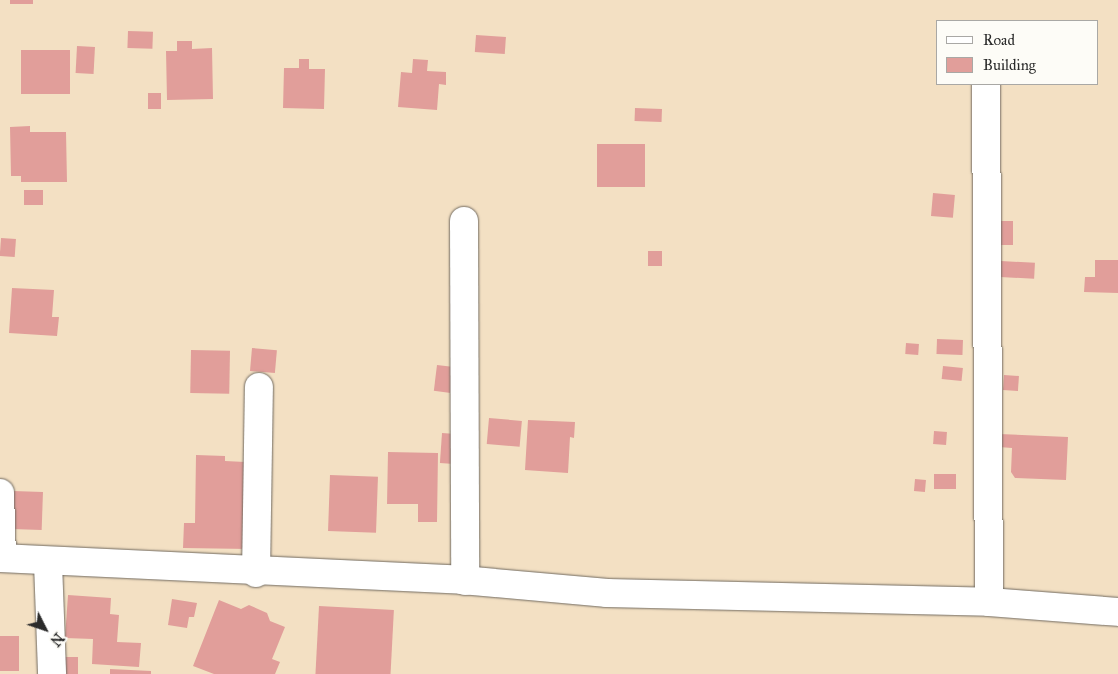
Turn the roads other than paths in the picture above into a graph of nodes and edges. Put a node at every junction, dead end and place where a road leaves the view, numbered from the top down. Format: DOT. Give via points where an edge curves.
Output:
graph roads {
  1 [pos="986,85"];
  2 [pos="464,221"];
  3 [pos="259,387"];
  4 [pos="0,493"];
  5 [pos="1,558"];
  6 [pos="48,562"];
  7 [pos="256,572"];
  8 [pos="465,581"];
  9 [pos="989,602"];
  10 [pos="1118,612"];
  11 [pos="52,674"];
  1 -- 9 [label="street"];
  2 -- 8 [label="street"];
  3 -- 7 [label="street"];
  4 -- 5 [label="street"];
  5 -- 6 [label="street"];
  6 -- 7 [label="street"];
  6 -- 11 [label="street"];
  7 -- 8 [label="street"];
  8 -- 9 [label="street" via="607,593"];
  9 -- 10 [label="street"];
}
